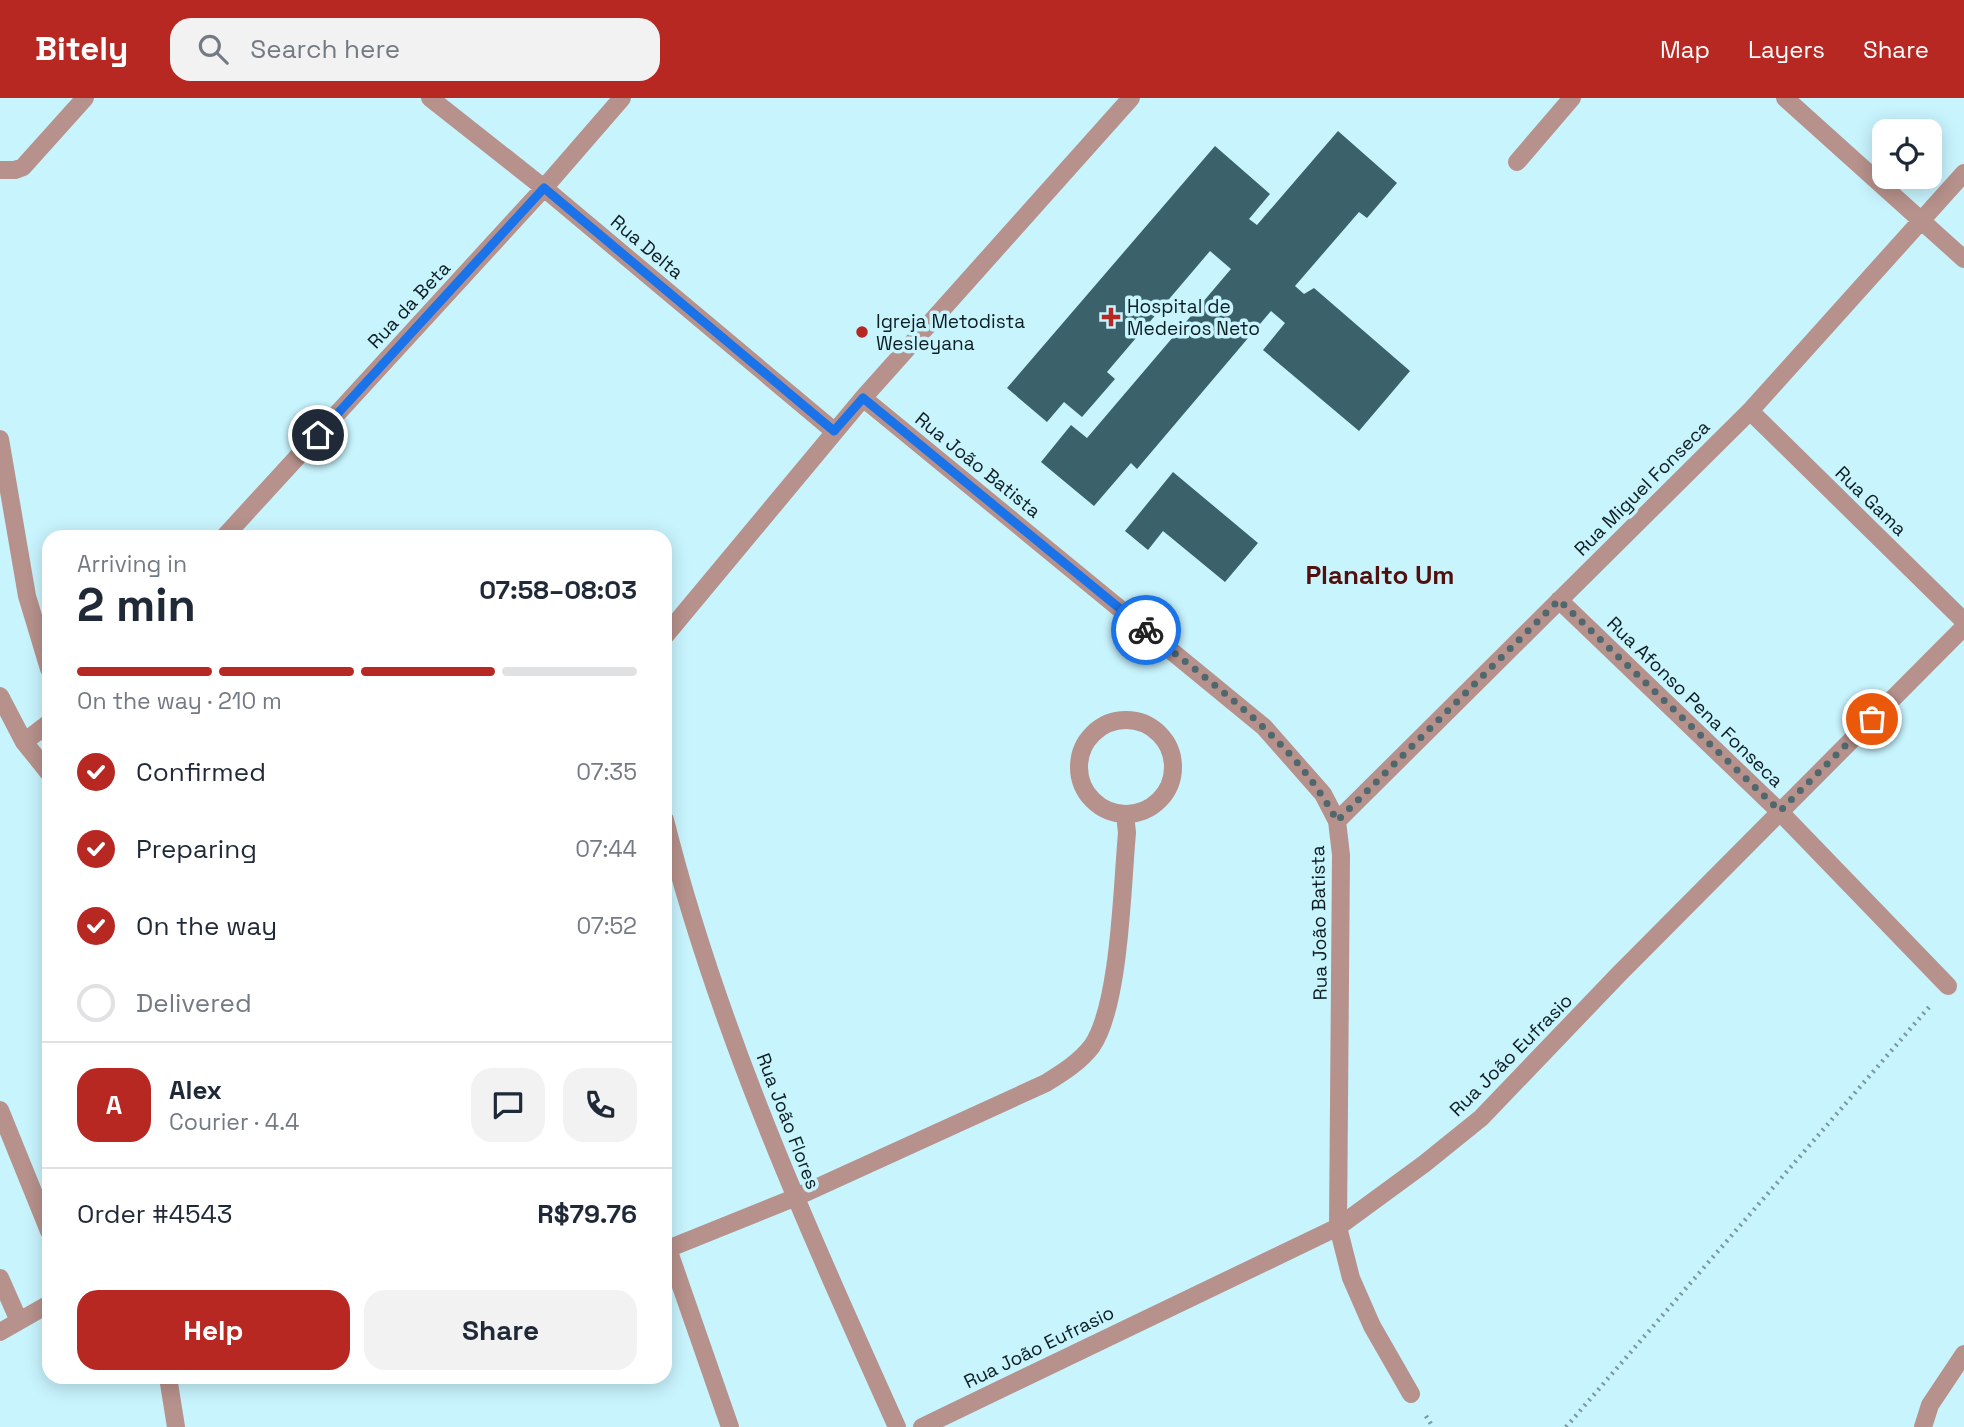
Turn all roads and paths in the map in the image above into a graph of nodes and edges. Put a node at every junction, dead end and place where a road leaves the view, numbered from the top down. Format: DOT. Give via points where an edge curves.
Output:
graph roads {
  1 [pos="85,98"];
  2 [pos="430,98"];
  3 [pos="622,98"];
  4 [pos="1131,98"];
  5 [pos="1572,98"];
  6 [pos="1785,98"];
  7 [pos="1517,162"];
  8 [pos="0,170"];
  9 [pos="1964,173"];
  10 [pos="544,188"];
  11 [pos="1922,220"];
  12 [pos="1964,259"];
  13 [pos="863,398"];
  14 [pos="1750,411"];
  15 [pos="834,431"];
  16 [pos="0,439"];
  17 [pos="230,530"];
  18 [pos="1559,600"];
  19 [pos="1964,621"];
  20 [pos="1964,627"];
  21 [pos="672,628"];
  22 [pos="42,646"];
  23 [pos="0,696"];
  24 [pos="42,728"];
  25 [pos="24,742"];
  26 [pos="42,764"];
  27 [pos="1780,811"];
  28 [pos="1125,814"];
  29 [pos="1337,821"];
  30 [pos="672,844"];
  31 [pos="1948,986"];
  32 [pos="0,1111"];
  33 [pos="794,1198"];
  34 [pos="42,1214"];
  35 [pos="1338,1227"];
  36 [pos="672,1247"];
  37 [pos="672,1266"];
  38 [pos="0,1278"];
  39 [pos="42,1308"];
  40 [pos="19,1321"];
  41 [pos="0,1332"];
  42 [pos="1964,1354"];
  43 [pos="169,1384"];
  44 [pos="1411,1394"];
  45 [pos="176,1427"];
  46 [pos="730,1427"];
  47 [pos="897,1427"];
  48 [pos="922,1427"];
  49 [pos="1566,1427"];
  50 [pos="1923,1427"];
  1 -- 8 [label="street" via="23,167"];
  2 -- 10 [label="street, Rua Delta"];
  3 -- 10 [label="street, Rua da Beta"];
  4 -- 13 [label="street"];
  5 -- 7 [label="street"];
  6 -- 11 [label="street"];
  9 -- 11 [label="street, Rua Miguel Fonseca"];
  10 -- 15 [label="street, Rua Delta"];
  10 -- 17 [label="street, Rua da Beta"];
  11 -- 12 [label="street"];
  11 -- 14 [label="street, Rua Miguel Fonseca"];
  13 -- 15 [label="street"];
  13 -- 29 [label="street, Rua João Batista" via="1264,727 1323,794"];
  14 -- 18 [label="street, Rua Miguel Fonseca"];
  14 -- 19 [label="street, Rua Gama"];
  15 -- 21 [label="street"];
  16 -- 22 [label="street" via="27,596"];
  18 -- 27 [label="street, Rua Afonso Pena Fonseca"];
  18 -- 29 [label="street, Rua Miguel Fonseca"];
  20 -- 27 [label="street, Rua João Eufrasio"];
  23 -- 25 [label="street"];
  24 -- 25 [label="street"];
  25 -- 26 [label="street"];
  27 -- 31 [label="street, Rua Afonso Pena Fonseca"];
  27 -- 35 [label="street, Rua João Eufrasio" via="1481,1118"];
  28 -- 28 [label="street" via="1152,806 1163,796 1173,768 1165,740 1141,722 1125,719 1109,722 1090,736 1079,758 1079,774 1094,802"];
  28 -- 33 [label="street" via="1113,979 1093,1044 1081,1059 1046,1083"];
  29 -- 35 [label="street, Rua João Batista" via="1342,912"];
  30 -- 33 [label="street, Rua João Flores" via="704,956"];
  31 -- 49 [label="path"];
  32 -- 34 [label="street"];
  33 -- 36 [label="street"];
  33 -- 47 [label="street, Rua João Flores"];
  35 -- 44 [label="street, Rua João Batista" via="1372,1326"];
  35 -- 48 [label="street, Rua João Eufrasio"];
  37 -- 46 [label="street"];
  38 -- 40 [label="street"];
  39 -- 40 [label="street"];
  40 -- 41 [label="street"];
  42 -- 50 [label="street" via="1930,1405"];
  43 -- 45 [label="street"];
}
